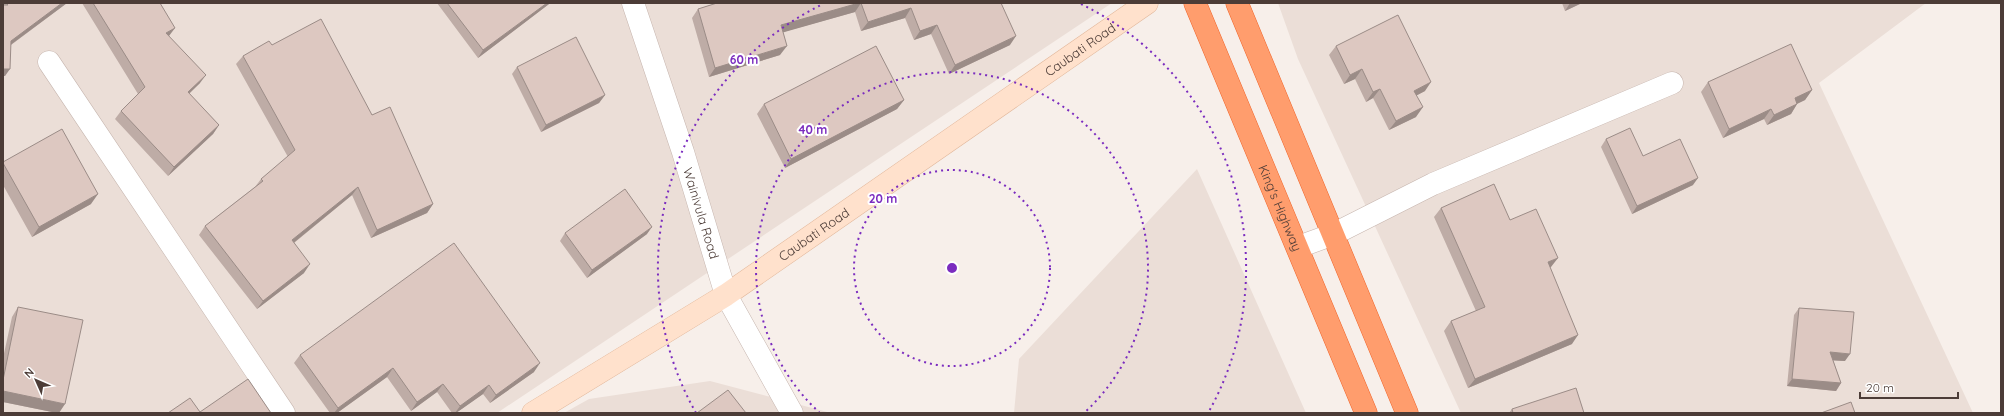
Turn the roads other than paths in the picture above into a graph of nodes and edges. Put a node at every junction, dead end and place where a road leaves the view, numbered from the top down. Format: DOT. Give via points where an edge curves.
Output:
graph roads {
  1 [pos="633,3"];
  2 [pos="1147,3"];
  3 [pos="1195,3"];
  4 [pos="1237,3"];
  5 [pos="49,62"];
  6 [pos="1672,83"];
  7 [pos="1334,234"];
  8 [pos="1298,247"];
  9 [pos="726,295"];
  10 [pos="284,413"];
  11 [pos="533,413"];
  12 [pos="792,413"];
  13 [pos="1366,413"];
  14 [pos="1407,413"];
  1 -- 9 [label="street, Wainivula Road" via="683,152"];
  2 -- 9 [label="street, Caubati Road"];
  3 -- 8 [label="highway, King's Highway"];
  4 -- 7 [label="highway"];
  5 -- 10 [label="street"];
  6 -- 7 [label="street" via="1433,184"];
  7 -- 8 [label="street"];
  7 -- 14 [label="highway"];
  8 -- 13 [label="highway, King's Highway"];
  9 -- 11 [label="street, Caubati Road"];
  9 -- 12 [label="street, Wainivula Road"];
}
